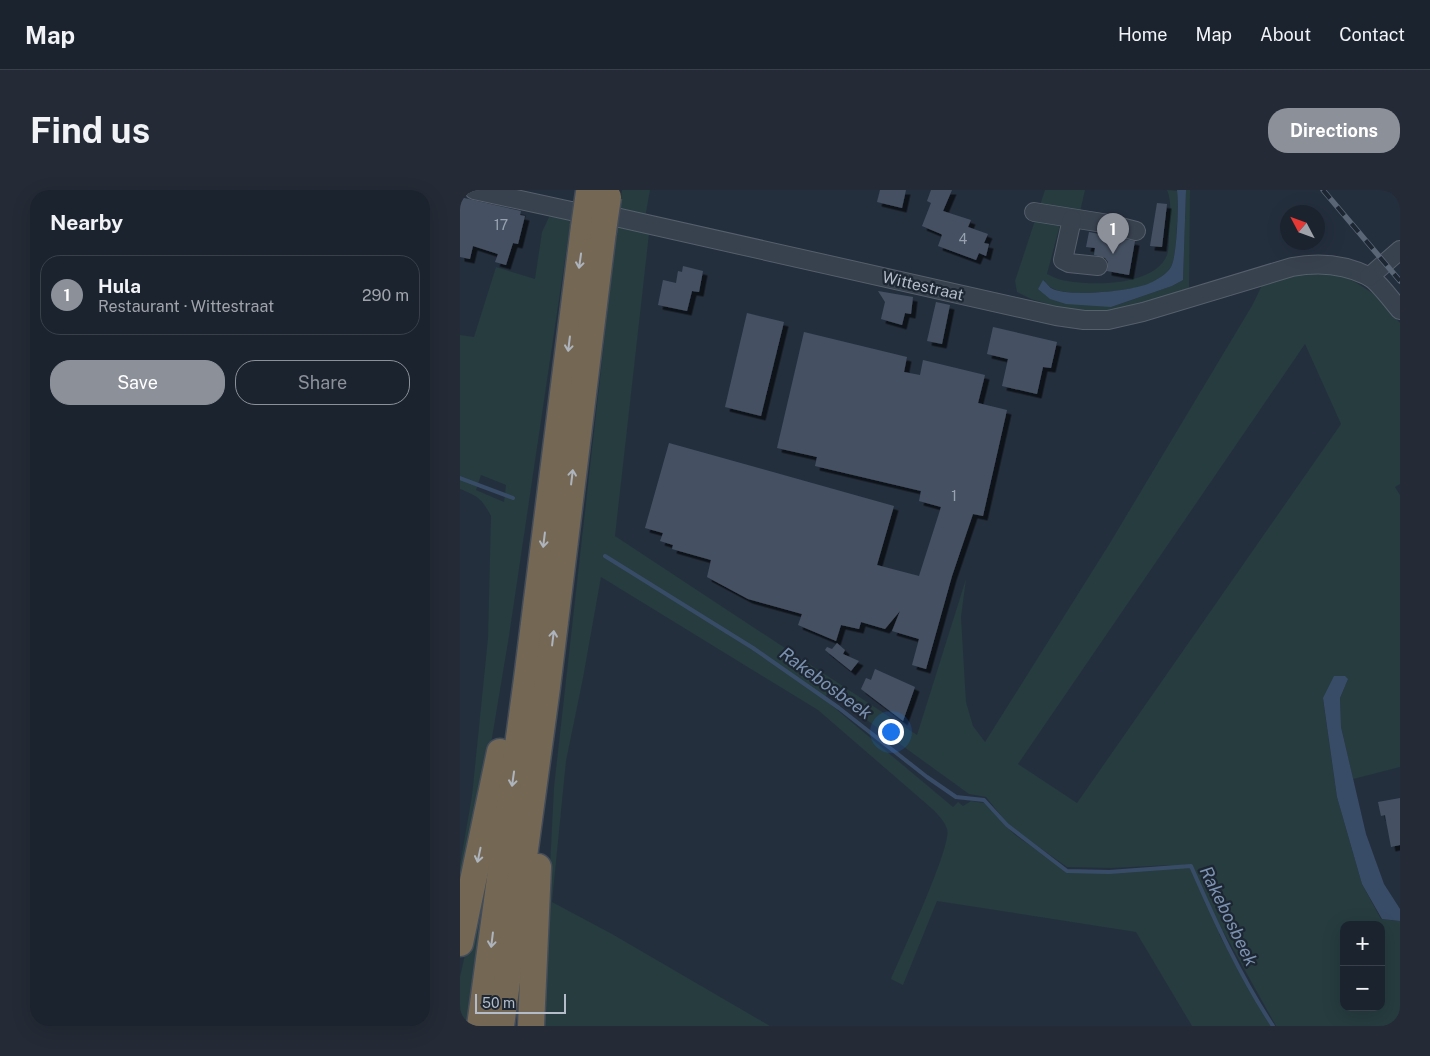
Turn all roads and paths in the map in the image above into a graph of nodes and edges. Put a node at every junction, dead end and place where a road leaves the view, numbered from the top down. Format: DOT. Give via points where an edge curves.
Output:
graph roads {
  1 [pos="474,190"];
  2 [pos="599,192"];
  3 [pos="1034,212"];
  4 [pos="1072,219"];
  5 [pos="1136,231"];
  6 [pos="1400,250"];
  7 [pos="1098,266"];
  8 [pos="1369,277"];
  9 [pos="1400,310"];
  10 [pos="537,683"];
  11 [pos="460,943"];
  12 [pos="480,1026"];
  13 [pos="501,1026"];
  14 [pos="531,1026"];
  1 -- 8 [label="street, Wittestraat" via="620,218 1084,320 1108,320 1143,312 1312,263 1339,266"];
  2 -- 10 [label="highway, bridge"];
  3 -- 4 [label="street"];
  4 -- 5 [label="street"];
  4 -- 7 [label="street" via="1063,260"];
  6 -- 8 [label="street"];
  8 -- 9 [label="street"];
  10 -- 11 [label="highway, one-way" via="504,736"];
  10 -- 12 [label="highway, one-way"];
  10 -- 13 [label="highway"];
  10 -- 14 [label="highway" via="549,730 536,898"];
}
